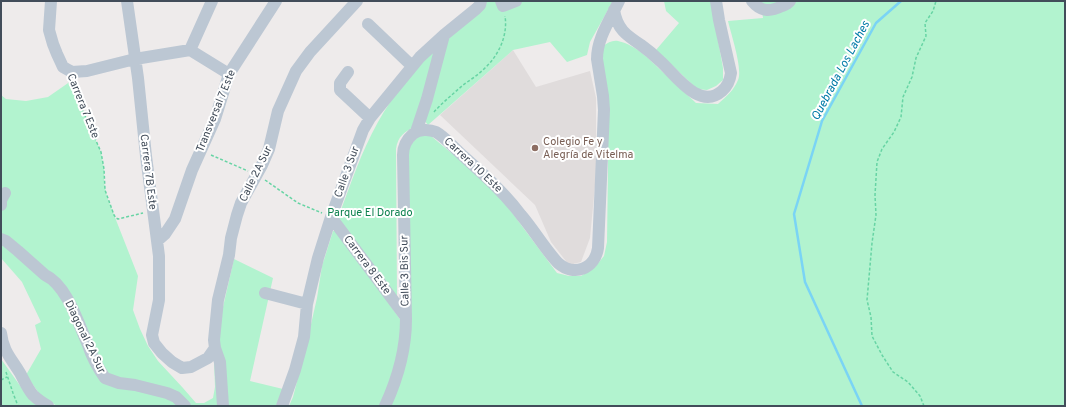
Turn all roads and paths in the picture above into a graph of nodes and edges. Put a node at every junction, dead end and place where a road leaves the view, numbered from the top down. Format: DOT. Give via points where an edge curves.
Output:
graph roads {
  1 [pos="51,1"];
  2 [pos="127,1"];
  3 [pos="212,1"];
  4 [pos="357,1"];
  5 [pos="516,1"];
  6 [pos="716,1"];
  7 [pos="752,1"];
  8 [pos="936,1"];
  9 [pos="481,2"];
  10 [pos="789,2"];
  11 [pos="275,3"];
  12 [pos="502,4"];
  13 [pos="617,6"];
  14 [pos="368,24"];
  15 [pos="626,34"];
  16 [pos="444,35"];
  17 [pos="600,38"];
  18 [pos="190,50"];
  19 [pos="135,59"];
  20 [pos="412,66"];
  21 [pos="68,70"];
  22 [pos="348,72"];
  23 [pos="229,74"];
  24 [pos="432,114"];
  25 [pos="370,118"];
  26 [pos="416,132"];
  27 [pos="200,151"];
  28 [pos="257,174"];
  29 [pos="5,193"];
  30 [pos="1,205"];
  31 [pos="153,210"];
  32 [pos="331,217"];
  33 [pos="1,239"];
  34 [pos="157,240"];
  35 [pos="265,293"];
  36 [pos="307,304"];
  37 [pos="405,316"];
  38 [pos="1,333"];
  39 [pos="215,348"];
  40 [pos="5,367"];
  41 [pos="8,376"];
  42 [pos="1,380"];
  43 [pos="18,406"];
  44 [pos="48,406"];
  45 [pos="185,406"];
  46 [pos="222,406"];
  47 [pos="282,406"];
  48 [pos="386,406"];
  49 [pos="924,406"];
  1 -- 21 [label="street, Carrera 7 Este" via="49,30 60,63"];
  2 -- 19 [label="street, Carrera 7B Este"];
  3 -- 18 [label="street"];
  4 -- 28 [label="street, Calle 2A Sur" via="310,52 296,72 278,111 269,150"];
  5 -- 12 [label="street"];
  6 -- 15 [label="street" via="731,69 730,80 720,93 711,96 695,94 656,57"];
  7 -- 10 [label="street" via="756,6 766,10 776,9"];
  8 -- 49 [label="path" via="925,23 926,36 903,97 901,117 882,148 877,162 876,215 867,300 872,336 882,355 893,372 908,382 920,396"];
  9 -- 16 [label="street, Calle 3 Sur"];
  11 -- 23 [label="street, Transversal 7 Este"];
  12 -- 24 [label="path" via="506,19 505,33 494,57 485,68"];
  13 -- 15 [label="street" via="616,18"];
  13 -- 17 [label="street"];
  14 -- 20 [label="street"];
  15 -- 17 [label="street"];
  16 -- 20 [label="street, Calle 3 Sur"];
  16 -- 26 [label="street"];
  17 -- 26 [label="street, Carrera 10 Este" via="597,59 604,110 598,248 594,260 588,266 572,270 564,268 510,201 485,176 436,132"];
  18 -- 19 [label="street"];
  18 -- 23 [label="street"];
  19 -- 21 [label="street" via="86,71"];
  19 -- 31 [label="street, Carrera 7B Este"];
  20 -- 25 [label="street, Calle 3 Sur"];
  21 -- 31 [label="path, Carrera 7 Este" via="74,91 101,152 105,190 114,215 118,219"];
  22 -- 25 [label="street" via="340,83 340,90"];
  23 -- 27 [label="street, Transversal 7 Este" via="215,119"];
  25 -- 32 [label="street, Calle 3 Sur" via="363,130"];
  26 -- 37 [label="street, Calle 3 Bis Sur" via="406,142 403,151"];
  27 -- 28 [label="path"];
  27 -- 34 [label="street, Transversal 7 Este" via="175,219 165,234"];
  28 -- 32 [label="path" via="298,203"];
  28 -- 39 [label="street, Calle 2A Sur" via="241,203 235,221 218,300"];
  29 -- 30 [label="street"];
  31 -- 34 [label="street, Carrera 7B Este"];
  32 -- 36 [label="street, Calle 3 Sur"];
  32 -- 37 [label="street, Carrera 8 Este"];
  33 -- 45 [label="street, Diagonal 2A Sur" via="56,283 69,302 95,362 105,378 167,393 176,397"];
  34 -- 39 [label="street, Carrera 7B Este" via="159,300 152,335 154,343 172,362 182,368 192,367 208,358"];
  35 -- 36 [label="street"];
  36 -- 47 [label="street, Calle 3 Sur" via="304,337"];
  37 -- 48 [label="street, Calle 3 Bis Sur" via="405,340 400,366"];
  38 -- 44 [label="street" via="4,348 30,391"];
  39 -- 46 [label="street" via="220,362"];
  40 -- 41 [label="path"];
  41 -- 42 [label="path"];
  41 -- 43 [label="path"];
}
